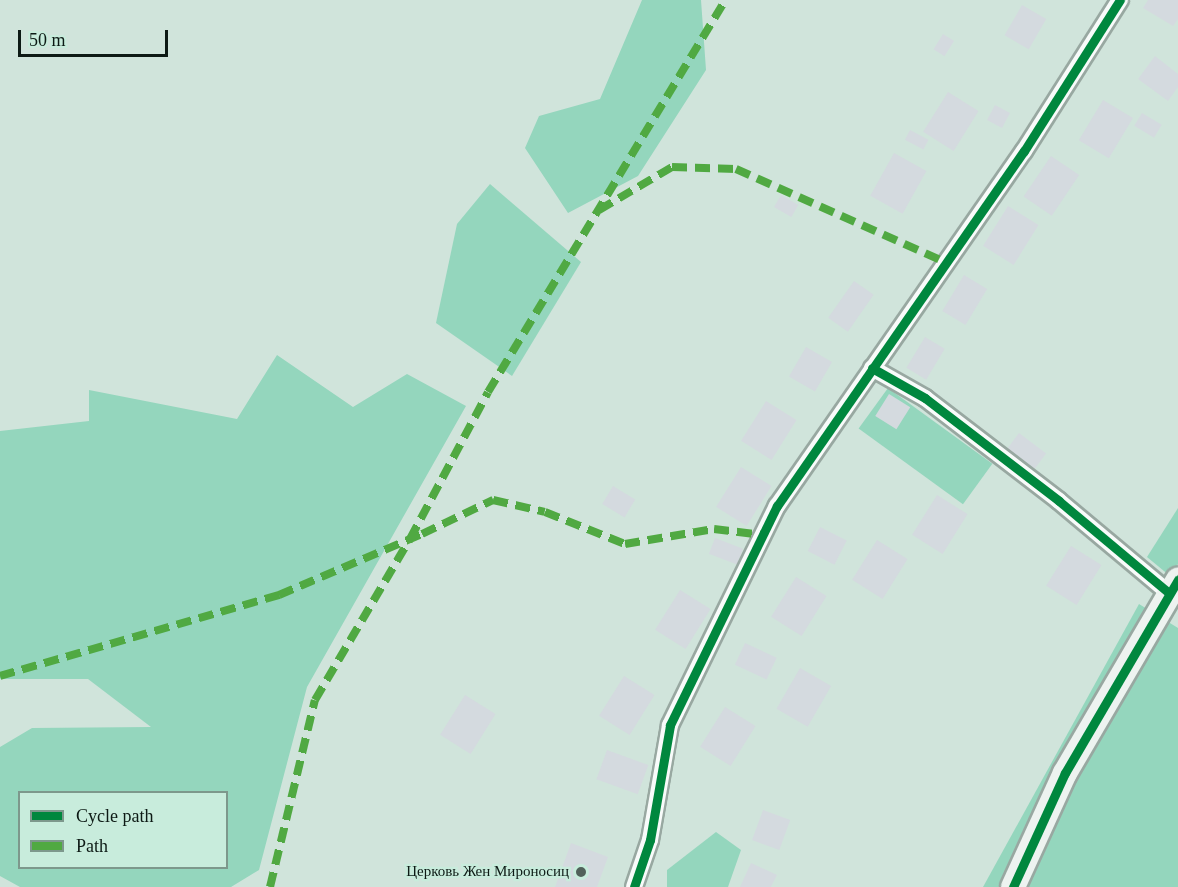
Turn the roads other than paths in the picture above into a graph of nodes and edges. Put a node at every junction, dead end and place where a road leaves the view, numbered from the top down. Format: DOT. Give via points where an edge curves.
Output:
graph roads {
  1 [pos="1120,0"];
  2 [pos="872,368"];
  3 [pos="1173,587"];
  4 [pos="634,887"];
  5 [pos="1013,887"];
  1 -- 2 [label="street" via="1024,151"];
  2 -- 3 [label="street" via="925,398"];
  2 -- 4 [label="street" via="777,506 670,725 650,840"];
  3 -- 5 [label="street" via="1065,772"];
}
